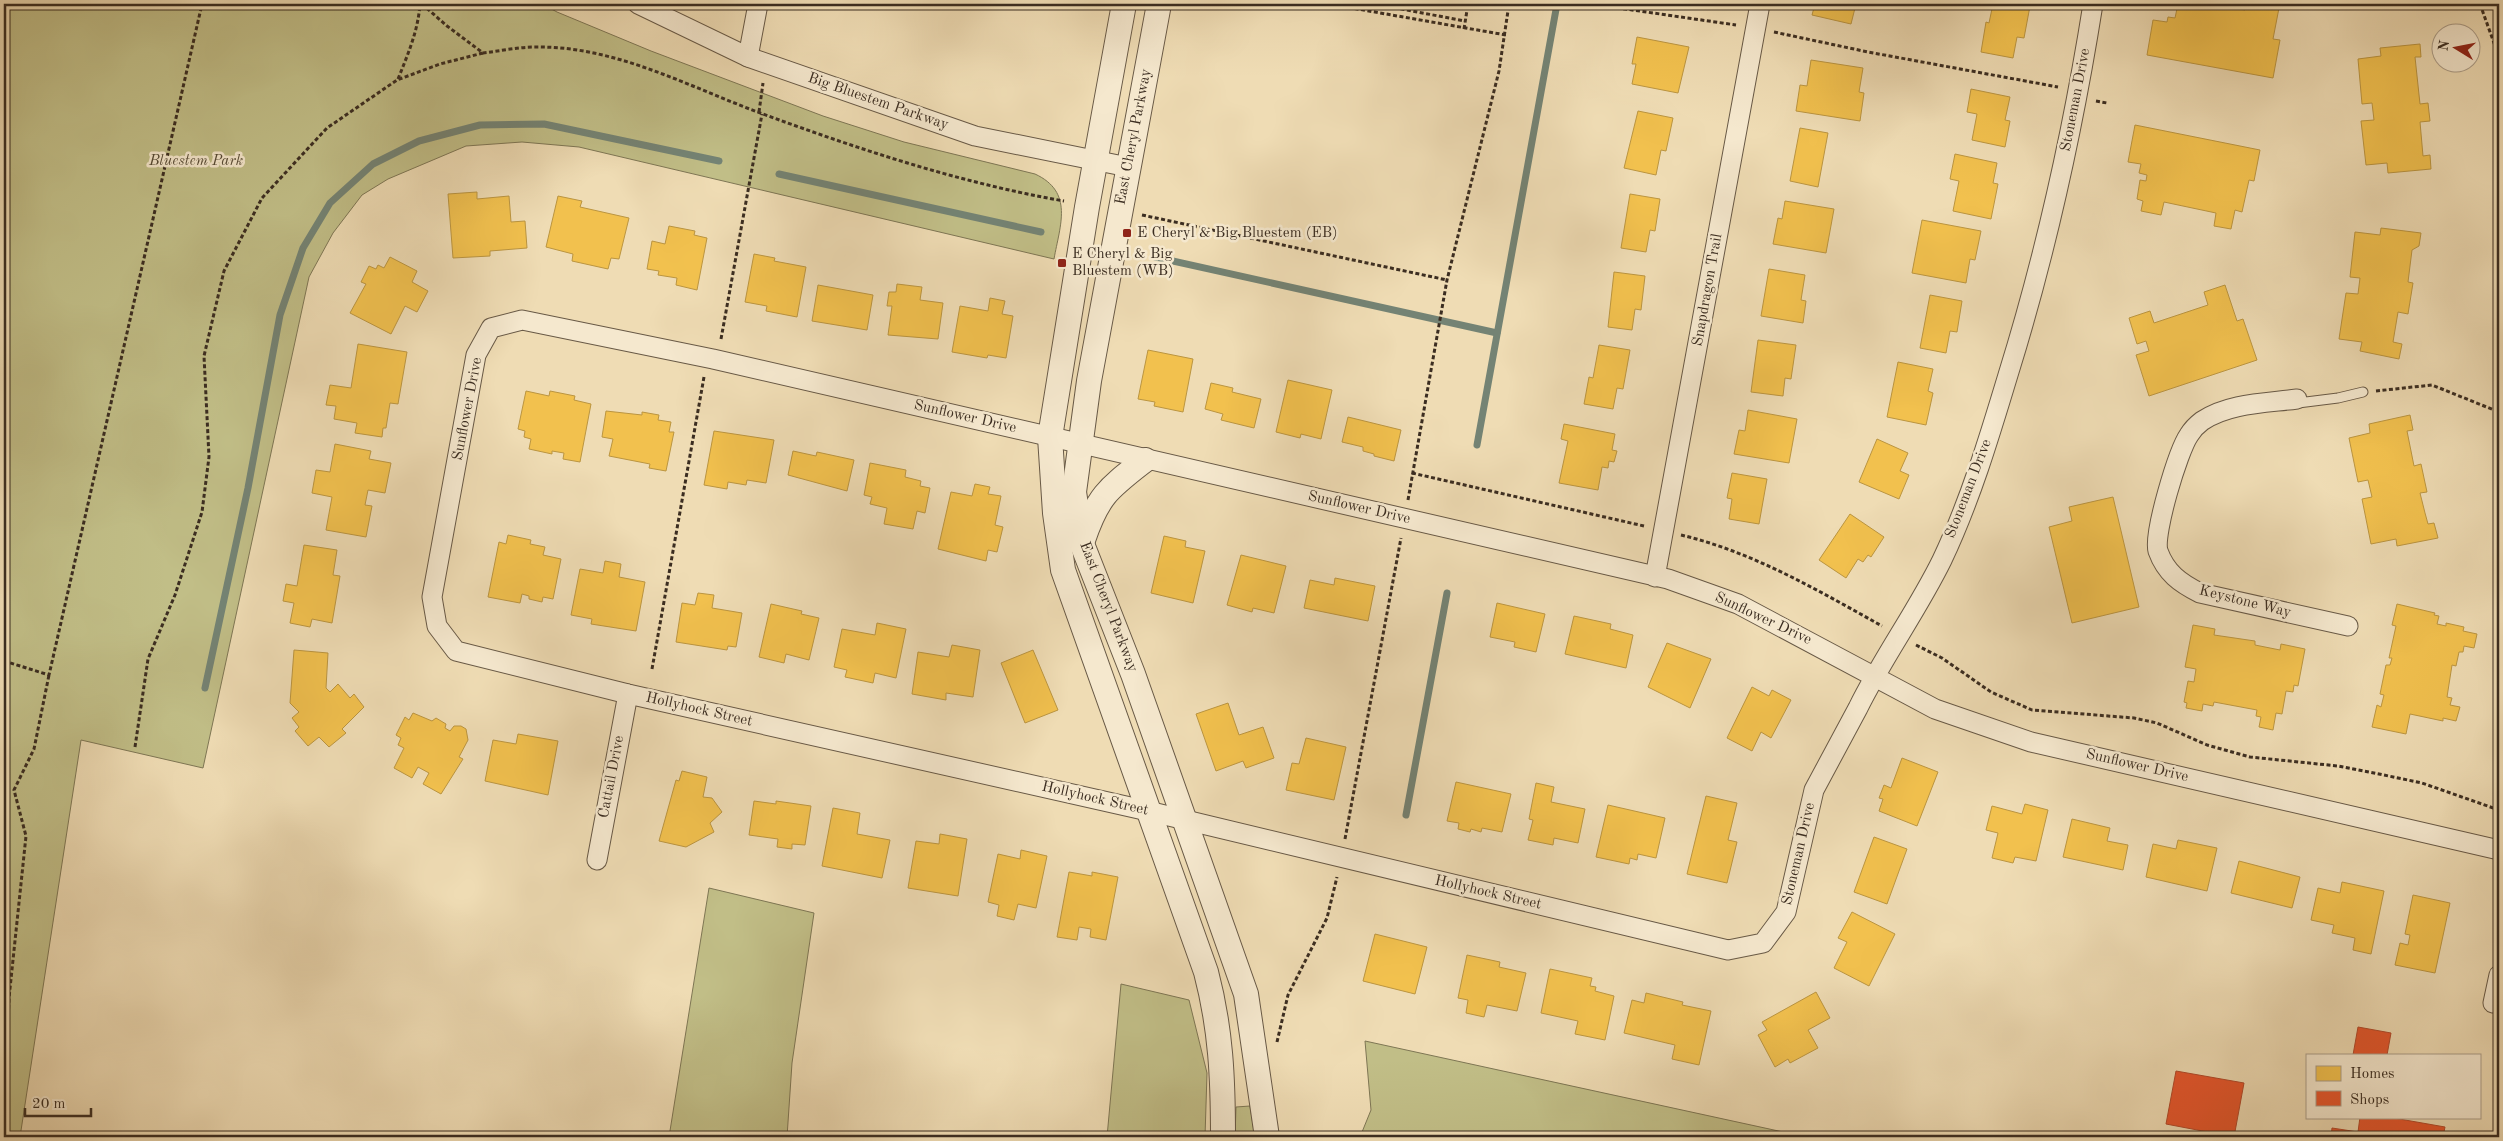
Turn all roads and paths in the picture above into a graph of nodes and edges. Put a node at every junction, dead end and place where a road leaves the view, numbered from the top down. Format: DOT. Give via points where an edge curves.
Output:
graph roads {
  1 [pos="202,4"];
  2 [pos="421,4"];
  3 [pos="638,4"];
  4 [pos="758,4"];
  5 [pos="1124,4"];
  6 [pos="1159,4"];
  7 [pos="1329,4"];
  8 [pos="1375,4"];
  9 [pos="1468,4"];
  10 [pos="1509,4"];
  11 [pos="1591,4"];
  12 [pos="1760,4"];
  13 [pos="2094,4"];
  14 [pos="2480,4"];
  15 [pos="1345,5"];
  16 [pos="1465,20"];
  17 [pos="1727,24"];
  18 [pos="1464,29"];
  19 [pos="1786,34"];
  20 [pos="1506,35"];
  21 [pos="483,53"];
  22 [pos="748,57"];
  23 [pos="2499,57"];
  24 [pos="397,80"];
  25 [pos="764,80"];
  26 [pos="2059,87"];
  27 [pos="2095,101"];
  28 [pos="2107,103"];
  29 [pos="760,113"];
  30 [pos="1096,161"];
  31 [pos="1128,167"];
  32 [pos="1064,202"];
  33 [pos="1138,214"];
  34 [pos="1447,280"];
  35 [pos="723,331"];
  36 [pos="705,373"];
  37 [pos="2363,392"];
  38 [pos="2298,401"];
  39 [pos="2499,412"];
  40 [pos="2499,419"];
  41 [pos="1050,437"];
  42 [pos="1079,444"];
  43 [pos="2499,459"];
  44 [pos="1145,460"];
  45 [pos="1412,473"];
  46 [pos="1410,489"];
  47 [pos="1635,524"];
  48 [pos="1693,538"];
  49 [pos="1082,544"];
  50 [pos="1398,548"];
  51 [pos="1655,576"];
  52 [pos="1873,621"];
  53 [pos="437,626"];
  54 [pos="2348,626"];
  55 [pos="1914,644"];
  56 [pos="4,662"];
  57 [pos="652,669"];
  58 [pos="49,675"];
  59 [pos="1874,678"];
  60 [pos="628,694"];
  61 [pos="135,747"];
  62 [pos="2499,810"];
  63 [pos="1148,812"];
  64 [pos="1184,821"];
  65 [pos="1347,830"];
  66 [pos="2499,850"];
  67 [pos="597,860"];
  68 [pos="1335,888"];
  69 [pos="1763,942"];
  70 [pos="2499,975"];
  71 [pos="2493,1003"];
  72 [pos="1276,1045"];
  73 [pos="4,1113"];
  74 [pos="1223,1137"];
  75 [pos="1268,1137"];
  1 -- 58 [label="path"];
  2 -- 21 [label="path"];
  2 -- 24 [label="path" via="419,21"];
  3 -- 22 [label="street, Big Bluestem Parkway"];
  4 -- 22 [label="street"];
  5 -- 30 [label="street, East Cheryl Parkway"];
  6 -- 31 [label="street, East Cheryl Parkway"];
  7 -- 15 [label="path"];
  8 -- 16 [label="path"];
  9 -- 16 [label="path"];
  10 -- 20 [label="path"];
  11 -- 17 [label="path"];
  12 -- 51 [label="street, Snapdragon Trail"];
  13 -- 59 [label="street, Stoneman Drive" via="2044,254 1989,438 1941,561"];
  14 -- 23 [label="path"];
  15 -- 18 [label="path"];
  16 -- 18 [label="path"];
  18 -- 20 [label="path"];
  19 -- 26 [label="path"];
  20 -- 34 [label="path"];
  21 -- 24 [label="path"];
  21 -- 29 [label="path" via="535,47 586,51 650,70"];
  22 -- 30 [label="street, Big Bluestem Parkway" via="975,136"];
  24 -- 61 [label="path" via="327,128 262,198 224,271 204,356 209,457 202,512 176,595 148,659"];
  25 -- 29 [label="path"];
  27 -- 28 [label="path"];
  29 -- 32 [label="path" via="941,174"];
  29 -- 35 [label="path"];
  30 -- 31 [label="street, Big Bluestem Parkway"];
  30 -- 41 [label="street, East Cheryl Parkway"];
  31 -- 42 [label="street, East Cheryl Parkway"];
  33 -- 34 [label="path"];
  34 -- 45 [label="path"];
  36 -- 57 [label="path"];
  37 -- 38 [label="lane" via="2338,398"];
  37 -- 39 [label="path" via="2432,385"];
  38 -- 54 [label="street, Keystone Way" via="2221,411 2201,422 2188,435 2158,526 2158,550 2166,568 2179,583 2200,593"];
  40 -- 43 [label="path"];
  41 -- 42 [label="street, Sunflower Drive"];
  41 -- 53 [label="street, Sunflower Drive" via="713,359 522,320 492,328 476,356 432,597"];
  41 -- 63 [label="street, East Cheryl Parkway" via="1063,570"];
  42 -- 44 [label="street, Sunflower Drive"];
  42 -- 49 [label="street, East Cheryl Parkway" via="1074,492"];
  44 -- 49 [label="street" via="1109,488 1092,512"];
  44 -- 51 [label="street, Sunflower Drive"];
  45 -- 46 [label="path"];
  45 -- 47 [label="path"];
  48 -- 52 [label="path" via="1799,581"];
  49 -- 64 [label="street, East Cheryl Parkway" via="1133,674"];
  50 -- 65 [label="path"];
  51 -- 59 [label="street, Sunflower Drive" via="1738,604 1854,664"];
  53 -- 60 [label="street, Hollyhock Street" via="456,651"];
  55 -- 62 [label="path" via="1942,658 1991,692 2032,710 2134,718 2243,755 2338,766 2422,783"];
  56 -- 58 [label="path"];
  58 -- 73 [label="path" via="34,750 14,790 26,836 9,998"];
  59 -- 66 [label="street, Sunflower Drive" via="1935,709 2031,742"];
  59 -- 69 [label="street, Stoneman Drive" via="1814,790 1786,912"];
  60 -- 63 [label="street, Hollyhock Street"];
  60 -- 67 [label="street, Cattail Drive"];
  63 -- 64 [label="street, Hollyhock Street"];
  63 -- 74 [label="street, East Cheryl Parkway" via="1206,972 1217,1012 1224,1080"];
  64 -- 69 [label="street, Hollyhock Street" via="1728,950"];
  64 -- 75 [label="street, East Cheryl Parkway" via="1246,994"];
  68 -- 72 [label="path" via="1327,918 1288,995"];
  70 -- 71 [label="street"];
}
